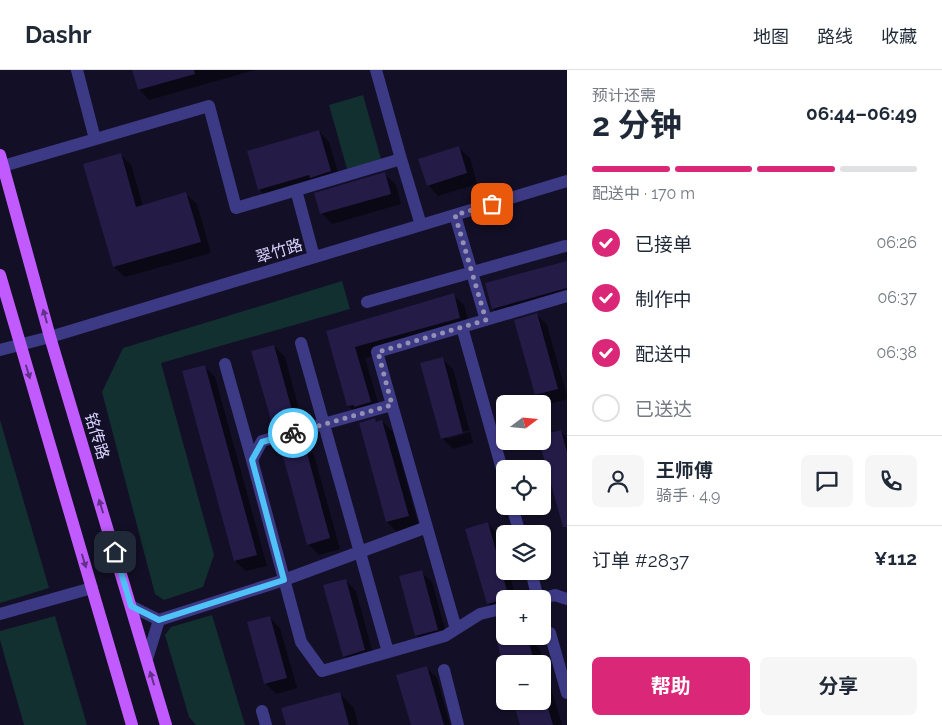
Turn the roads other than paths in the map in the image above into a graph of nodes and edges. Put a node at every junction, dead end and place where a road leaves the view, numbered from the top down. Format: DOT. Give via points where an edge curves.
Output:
graph roads {
  1 [pos="77,70"];
  2 [pos="376,70"];
  3 [pos="95,139"];
  4 [pos="401,159"];
  5 [pos="2,161"];
  6 [pos="567,181"];
  7 [pos="296,190"];
  8 [pos="455,215"];
  9 [pos="421,226"];
  10 [pos="565,246"];
  11 [pos="314,257"];
  12 [pos="472,273"];
  13 [pos="0,274"];
  14 [pos="567,296"];
  15 [pos="368,302"];
  16 [pos="486,320"];
  17 [pos="462,327"];
  18 [pos="50,337"];
  19 [pos="19,344"];
  20 [pos="301,344"];
  21 [pos="0,350"];
  22 [pos="225,364"];
  23 [pos="392,405"];
  24 [pos="325,424"];
  25 [pos="252,460"];
  26 [pos="499,460"];
  27 [pos="427,527"];
  28 [pos="360,552"];
  29 [pos="284,580"];
  30 [pos="92,588"];
  31 [pos="551,596"];
  32 [pos="567,599"];
  33 [pos="131,606"];
  34 [pos="496,610"];
  35 [pos="0,614"];
  36 [pos="159,620"];
  37 [pos="456,629"];
  38 [pos="551,637"];
  39 [pos="388,652"];
  40 [pos="147,659"];
  41 [pos="444,670"];
  42 [pos="567,693"];
  43 [pos="262,711"];
  44 [pos="132,725"];
  45 [pos="166,725"];
  46 [pos="266,725"];
  47 [pos="458,725"];
  1 -- 3 [label="street"];
  2 -- 4 [label="street"];
  3 -- 5 [label="street"];
  3 -- 7 [label="street" via="209,106 236,208"];
  4 -- 7 [label="street"];
  4 -- 9 [label="street"];
  18 -- 5 [label="main road, 铭传路, one-way"];
  6 -- 8 [label="street, 翠竹路"];
  7 -- 11 [label="street"];
  8 -- 9 [label="street, 翠竹路"];
  8 -- 12 [label="street"];
  9 -- 11 [label="street, 翠竹路"];
  10 -- 12 [label="street"];
  11 -- 18 [label="street, 翠竹路"];
  12 -- 15 [label="street"];
  12 -- 16 [label="street"];
  13 -- 19 [label="main road"];
  14 -- 16 [label="street"];
  16 -- 17 [label="street"];
  17 -- 23 [label="street" via="378,352"];
  17 -- 26 [label="street"];
  18 -- 19 [label="street, 翠竹路"];
  33 -- 18 [label="main road, 铭传路, one-way"];
  19 -- 21 [label="street, 翠竹路"];
  19 -- 30 [label="main road, one-way"];
  20 -- 24 [label="street"];
  22 -- 25 [label="street"];
  23 -- 24 [label="street"];
  23 -- 27 [label="street"];
  24 -- 25 [label="street" via="262,442"];
  24 -- 28 [label="street"];
  25 -- 29 [label="street"];
  27 -- 28 [label="street"];
  27 -- 37 [label="street"];
  28 -- 29 [label="street"];
  28 -- 39 [label="street"];
  29 -- 36 [label="street"];
  29 -- 39 [label="street" via="301,642 322,671"];
  30 -- 35 [label="street"];
  30 -- 44 [label="main road"];
  31 -- 32 [label="street"];
  33 -- 36 [label="street"];
  33 -- 40 [label="main road, 铭传路"];
  34 -- 37 [label="street" via="480,614"];
  36 -- 40 [label="street"];
  37 -- 39 [label="street" via="445,636"];
  38 -- 42 [label="street"];
  45 -- 40 [label="main road, 铭传路, one-way"];
  41 -- 47 [label="street"];
  43 -- 46 [label="street"];
}
